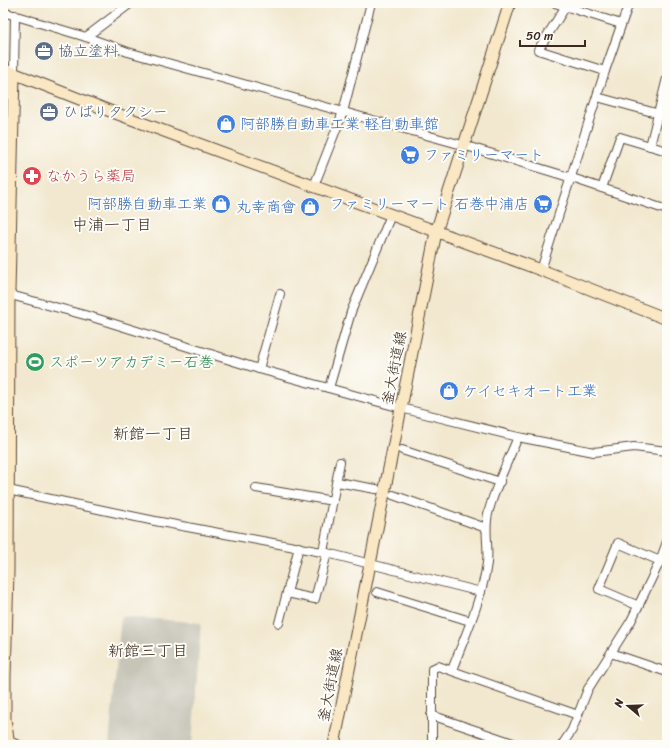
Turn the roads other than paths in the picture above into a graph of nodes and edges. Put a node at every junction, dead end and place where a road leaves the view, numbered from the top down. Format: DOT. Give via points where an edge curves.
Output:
graph roads {
  1 [pos="131,3"];
  2 [pos="371,3"];
  3 [pos="510,3"];
  4 [pos="555,3"];
  5 [pos="629,3"];
  6 [pos="566,6"];
  7 [pos="3,12"];
  8 [pos="15,15"];
  9 [pos="621,24"];
  10 [pos="86,37"];
  11 [pos="8,71"];
  12 [pos="605,71"];
  13 [pos="667,78"];
  14 [pos="597,97"];
  15 [pos="343,112"];
  16 [pos="657,113"];
  17 [pos="667,116"];
  18 [pos="464,146"];
  19 [pos="650,146"];
  20 [pos="667,151"];
  21 [pos="572,178"];
  22 [pos="314,186"];
  23 [pos="602,188"];
  24 [pos="667,210"];
  25 [pos="391,215"];
  26 [pos="436,232"];
  27 [pos="541,270"];
  28 [pos="6,293"];
  29 [pos="280,294"];
  30 [pos="667,319"];
  31 [pos="259,369"];
  32 [pos="329,388"];
  33 [pos="401,408"];
  34 [pos="518,437"];
  35 [pos="402,450"];
  36 [pos="667,451"];
  37 [pos="340,462"];
  38 [pos="337,482"];
  39 [pos="500,482"];
  40 [pos="6,486"];
  41 [pos="256,488"];
  42 [pos="376,489"];
  43 [pos="393,495"];
  44 [pos="333,501"];
  45 [pos="486,528"];
  46 [pos="667,542"];
  47 [pos="299,547"];
  48 [pos="325,553"];
  49 [pos="660,561"];
  50 [pos="370,564"];
  51 [pos="377,592"];
  52 [pos="480,592"];
  53 [pos="287,593"];
  54 [pos="638,606"];
  55 [pos="470,621"];
  56 [pos="279,623"];
  57 [pos="611,653"];
  58 [pos="452,670"];
  59 [pos="667,672"];
  60 [pos="431,715"];
  61 [pos="578,715"];
  62 [pos="7,742"];
  63 [pos="19,745"];
  64 [pos="334,745"];
  65 [pos="432,745"];
  66 [pos="513,745"];
  67 [pos="562,745"];
  1 -- 10 [label="street"];
  2 -- 15 [label="street"];
  3 -- 18 [label="street, 釜大街道線"];
  4 -- 6 [label="street"];
  5 -- 9 [label="street"];
  6 -- 9 [label="street"];
  6 -- 12 [label="street" via="538,50"];
  7 -- 8 [label="street"];
  8 -- 10 [label="street"];
  8 -- 11 [label="street"];
  9 -- 12 [label="street"];
  10 -- 15 [label="street" via="128,52"];
  11 -- 22 [label="street"];
  11 -- 28 [label="street"];
  12 -- 14 [label="street"];
  13 -- 16 [label="street"];
  14 -- 16 [label="street"];
  14 -- 21 [label="street"];
  15 -- 18 [label="street"];
  15 -- 22 [label="street"];
  16 -- 17 [label="street"];
  16 -- 19 [label="street"];
  18 -- 21 [label="street"];
  18 -- 26 [label="street, 釜大街道線"];
  19 -- 20 [label="street"];
  19 -- 23 [label="street" via="620,138"];
  21 -- 23 [label="street"];
  21 -- 27 [label="street"];
  22 -- 25 [label="street"];
  23 -- 24 [label="street"];
  25 -- 26 [label="street"];
  25 -- 32 [label="street" via="351,312"];
  26 -- 27 [label="street"];
  26 -- 33 [label="street, 釜大街道線"];
  27 -- 30 [label="street"];
  28 -- 31 [label="street"];
  28 -- 40 [label="street"];
  29 -- 31 [label="street"];
  31 -- 32 [label="street"];
  32 -- 33 [label="street"];
  33 -- 34 [label="street"];
  33 -- 50 [label="street, 釜大街道線"];
  34 -- 36 [label="street" via="594,452 634,447"];
  34 -- 39 [label="street"];
  35 -- 39 [label="street"];
  37 -- 38 [label="street"];
  38 -- 42 [label="street"];
  38 -- 44 [label="street"];
  39 -- 45 [label="street" via="488,514"];
  40 -- 47 [label="street" via="162,522"];
  40 -- 62 [label="street"];
  41 -- 44 [label="street"];
  43 -- 45 [label="street"];
  44 -- 48 [label="street"];
  45 -- 52 [label="street" via="487,561"];
  46 -- 49 [label="street"];
  47 -- 48 [label="street"];
  47 -- 53 [label="street"];
  48 -- 50 [label="street"];
  48 -- 53 [label="street" via="315,599"];
  49 -- 54 [label="street"];
  49 -- 54 [label="street" via="618,543 599,589"];
  50 -- 52 [label="street"];
  50 -- 64 [label="street, 釜大街道線"];
  51 -- 55 [label="street"];
  52 -- 55 [label="street"];
  53 -- 56 [label="street"];
  54 -- 57 [label="street"];
  55 -- 58 [label="street"];
  57 -- 59 [label="street"];
  57 -- 61 [label="street" via="588,689"];
  58 -- 60 [label="street" via="438,666 432,669"];
  58 -- 61 [label="street"];
  60 -- 65 [label="street"];
  60 -- 66 [label="street"];
  61 -- 67 [label="street"];
  62 -- 63 [label="street"];
}
